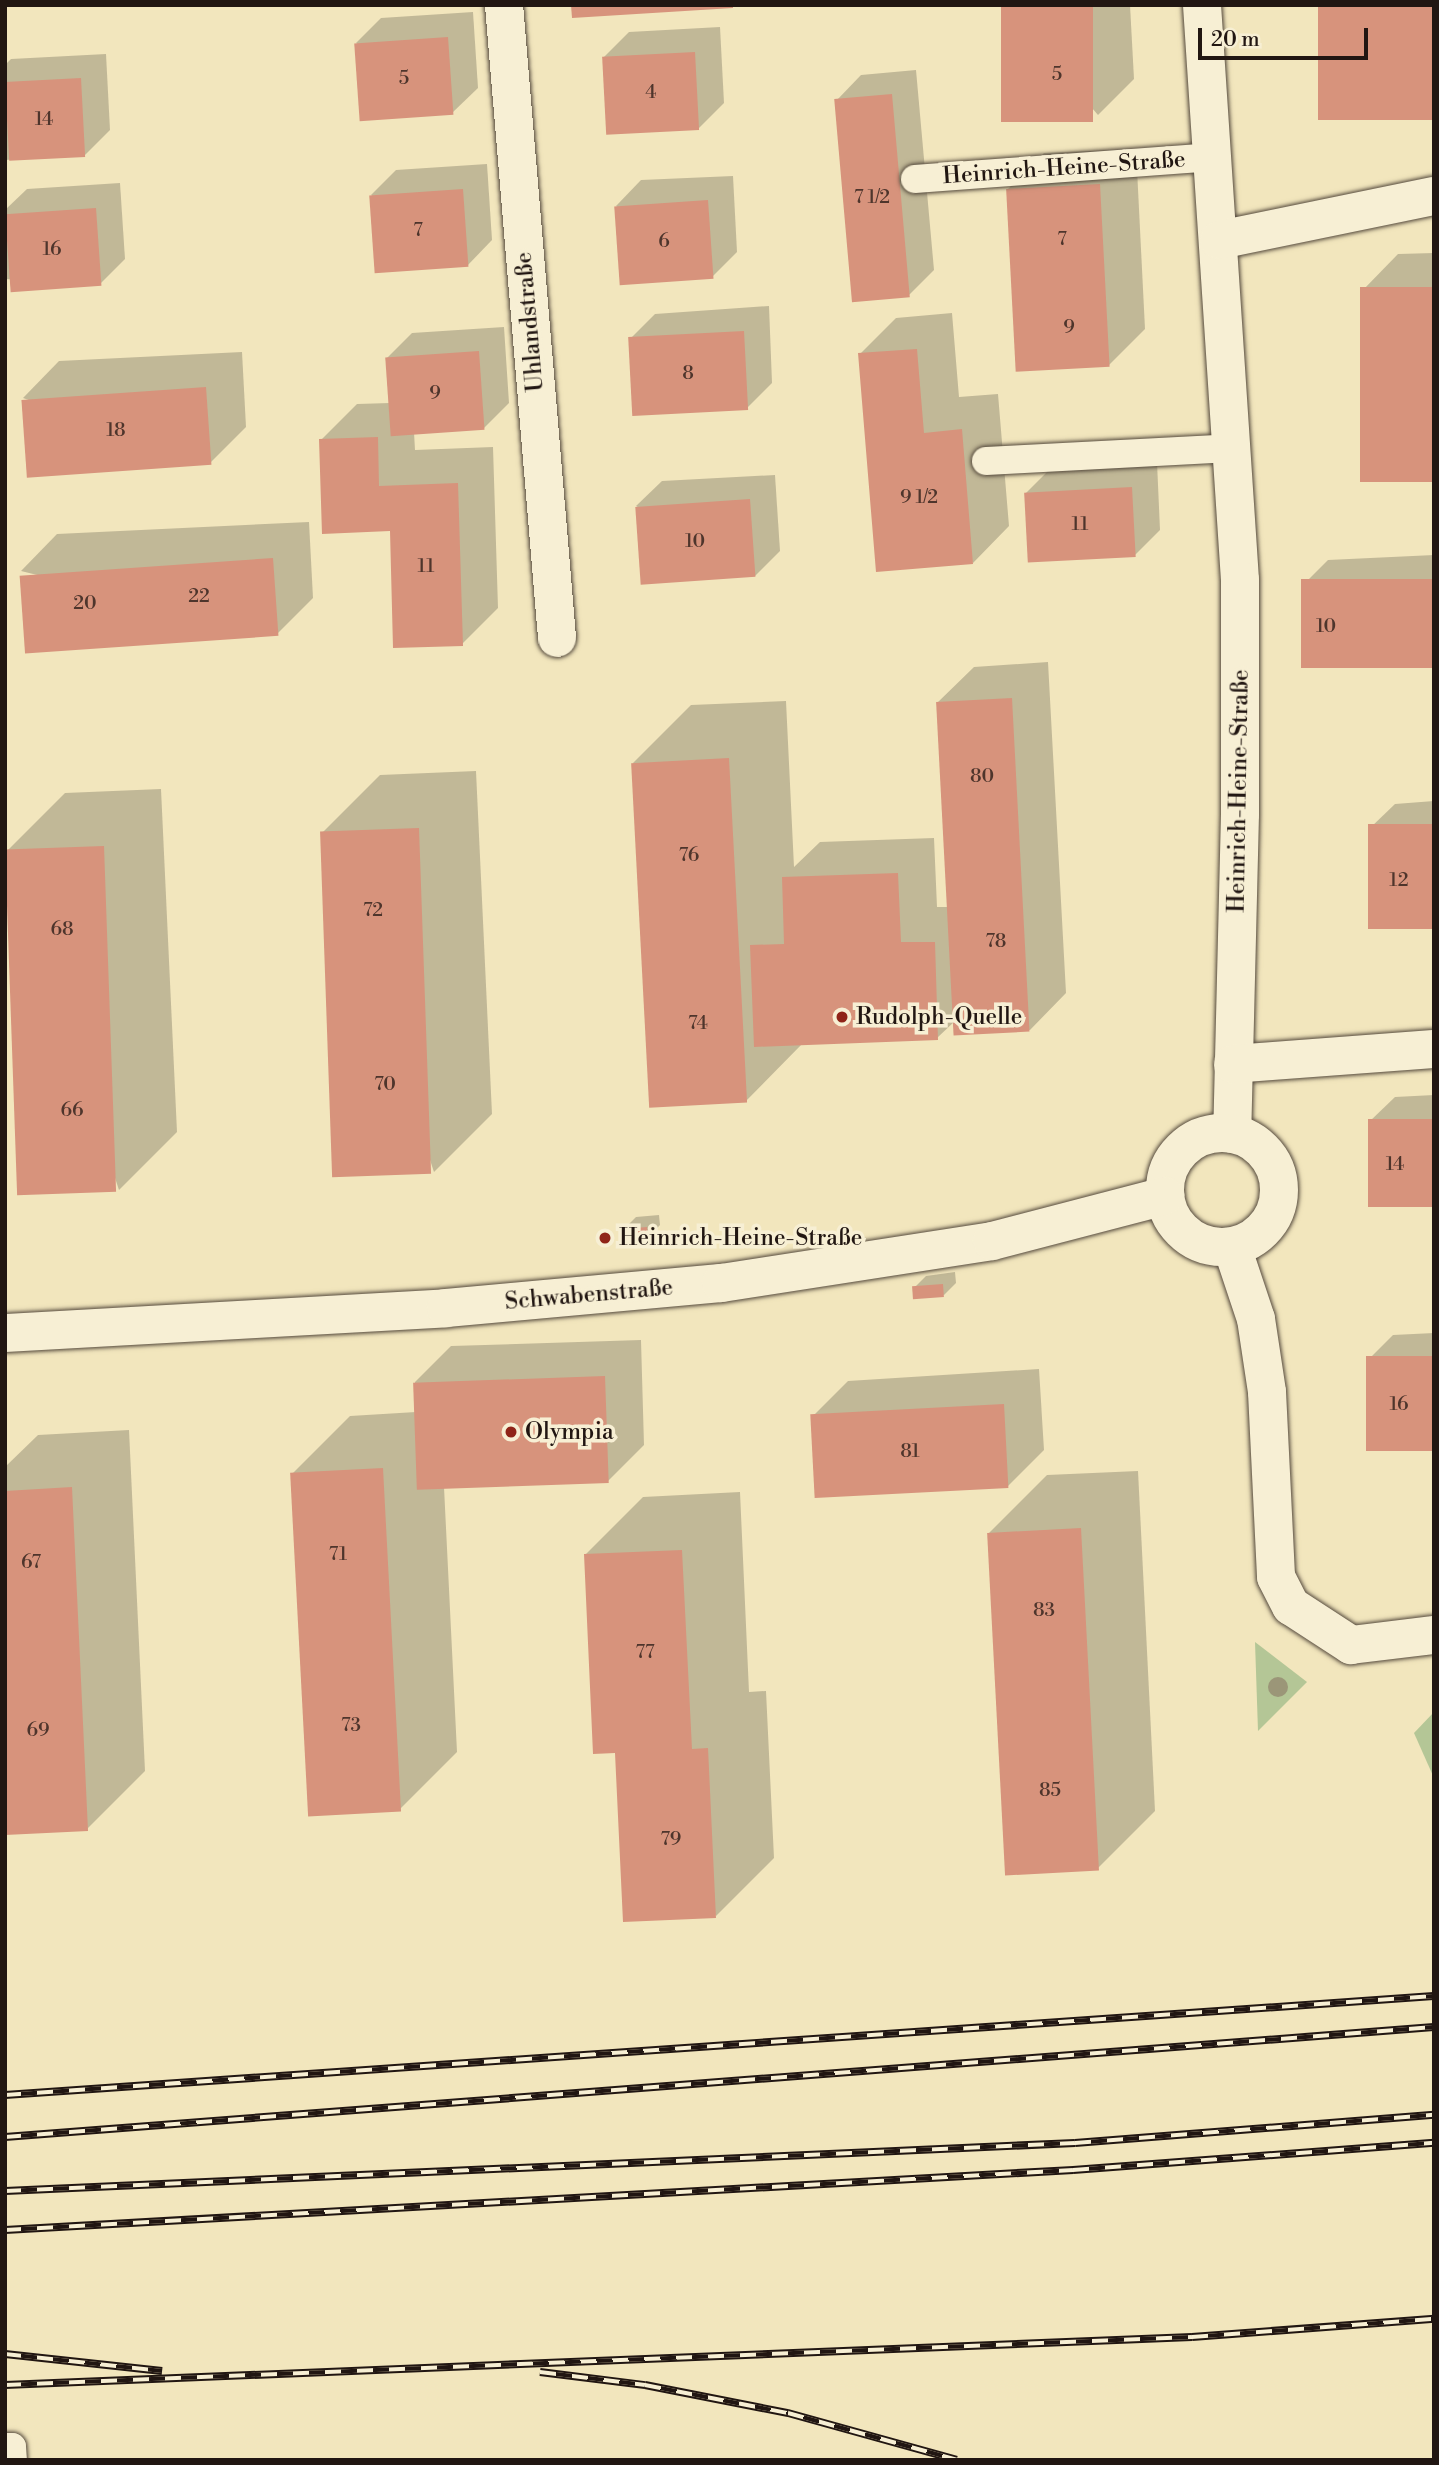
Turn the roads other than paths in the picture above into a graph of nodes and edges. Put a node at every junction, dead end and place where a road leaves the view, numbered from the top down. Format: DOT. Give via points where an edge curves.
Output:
graph roads {
  1 [pos="503,5"];
  2 [pos="1202,5"];
  3 [pos="1213,157"];
  4 [pos="915,179"];
  5 [pos="1434,196"];
  6 [pos="1219,240"];
  7 [pos="1232,448"];
  8 [pos="986,461"];
  9 [pos="556,638"];
  10 [pos="1434,1049"];
  11 [pos="1233,1065"];
  12 [pos="1232,1133"];
  13 [pos="1165,1196"];
  14 [pos="1232,1247"];
  15 [pos="5,1333"];
  16 [pos="1434,1634"];
  17 [pos="5,2447"];
  18 [pos="13,2460"];
  1 -- 9 [label="street, Uhlandstraße"];
  2 -- 3 [label="street, Heinrich-Heine-Straße"];
  3 -- 4 [label="lane, Heinrich-Heine-Straße"];
  3 -- 6 [label="street, Heinrich-Heine-Straße"];
  5 -- 6 [label="street"];
  6 -- 7 [label="street, Heinrich-Heine-Straße"];
  7 -- 8 [label="lane"];
  7 -- 11 [label="street, Heinrich-Heine-Straße" via="1240,580 1241,766"];
  10 -- 11 [label="street"];
  11 -- 12 [label="street, Heinrich-Heine-Straße"];
  12 -- 13 [label="street" via="1206,1135 1182,1148 1166,1178"];
  12 -- 14 [label="street" via="1263,1150 1274,1165 1279,1199 1263,1231"];
  13 -- 14 [label="street" via="1169,1214 1188,1235 1213,1247"];
  13 -- 15 [label="street, Schwabenstraße" via="992,1241 721,1283 446,1308"];
  14 -- 16 [label="street" via="1255,1319 1267,1392 1276,1577 1291,1606 1351,1645"];
  17 -- 18 [label="lane" via="12,2447"];
}
